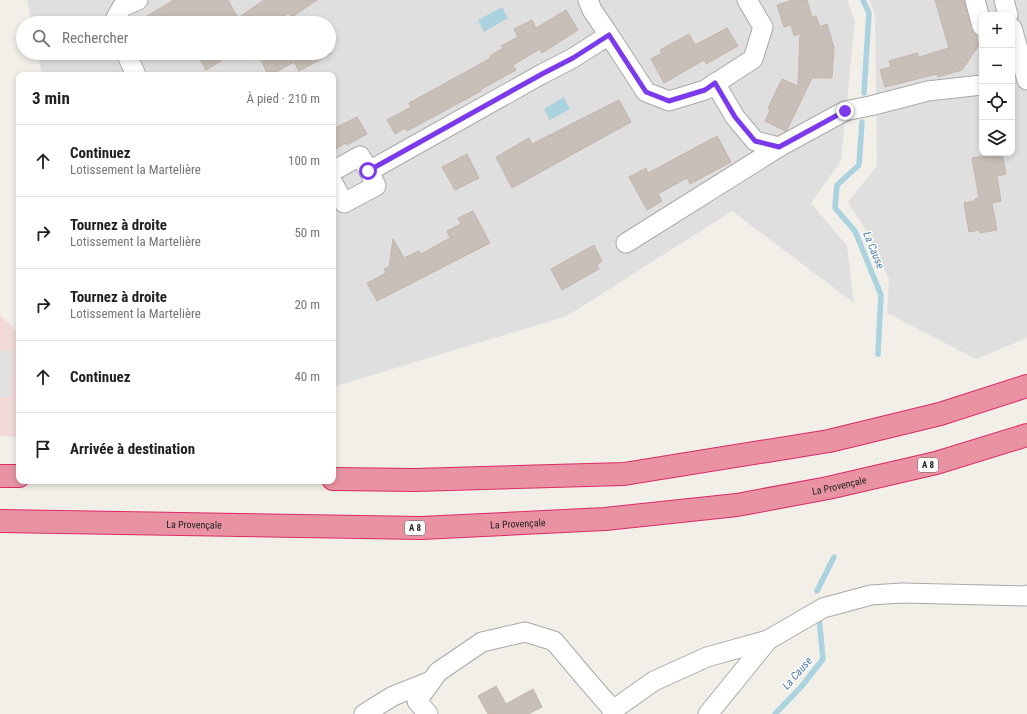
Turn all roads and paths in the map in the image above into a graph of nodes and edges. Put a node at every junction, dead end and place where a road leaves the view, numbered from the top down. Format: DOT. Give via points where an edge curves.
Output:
graph roads {
  1 [pos="588,0"];
  2 [pos="747,0"];
  3 [pos="975,0"];
  4 [pos="1004,0"];
  5 [pos="134,2"];
  6 [pos="1007,12"];
  7 [pos="979,15"];
  8 [pos="117,16"];
  9 [pos="1027,22"];
  10 [pos="1015,23"];
  11 [pos="609,35"];
  12 [pos="1015,43"];
  13 [pos="129,60"];
  14 [pos="135,72"];
  15 [pos="1022,77"];
  16 [pos="715,83"];
  17 [pos="979,85"];
  18 [pos="779,147"];
  19 [pos="336,169"];
  20 [pos="368,171"];
  21 [pos="336,188"];
  22 [pos="626,243"];
  23 [pos="1027,386"];
  24 [pos="1027,435"];
  25 [pos="0,476"];
  26 [pos="16,476"];
  27 [pos="336,479"];
  28 [pos="0,521"];
  29 [pos="1027,595"];
  30 [pos="768,640"];
  31 [pos="432,681"];
  32 [pos="613,712"];
  33 [pos="364,714"];
  34 [pos="428,714"];
  35 [pos="708,714"];
  1 -- 11 [label="street"];
  2 -- 16 [label="street" via="763,28 753,59"];
  3 -- 7 [label="street"];
  4 -- 6 [label="street"];
  5 -- 8 [label="street" via="122,7"];
  9 -- 10 [label="street"];
  11 -- 16 [label="street" via="646,92 669,101 705,90"];
  11 -- 20 [label="street" via="573,58"];
  12 -- 15 [label="street"];
  13 -- 14 [label="street"];
  16 -- 18 [label="street" via="735,117 755,141"];
  17 -- 18 [label="street" via="928,91 845,111"];
  18 -- 22 [label="street"];
  19 -- 20 [label="street" via="360,156"];
  20 -- 21 [label="street" via="376,186 344,203"];
  23 -- 27 [label="highway" via="940,414 829,441 624,474 415,480"];
  24 -- 28 [label="highway, La Provençale / A 8" via="936,463 828,488 737,505 605,519 421,528"];
  25 -- 26 [label="highway"];
  29 -- 30 [label="street" via="871,595 823,608"];
  30 -- 32 [label="street" via="707,657 654,681"];
  30 -- 35 [label="street"];
  31 -- 32 [label="street" via="438,672 482,642 525,632 554,641"];
  31 -- 33 [label="street" via="393,696"];
  31 -- 34 [label="street" via="417,701"];
}
